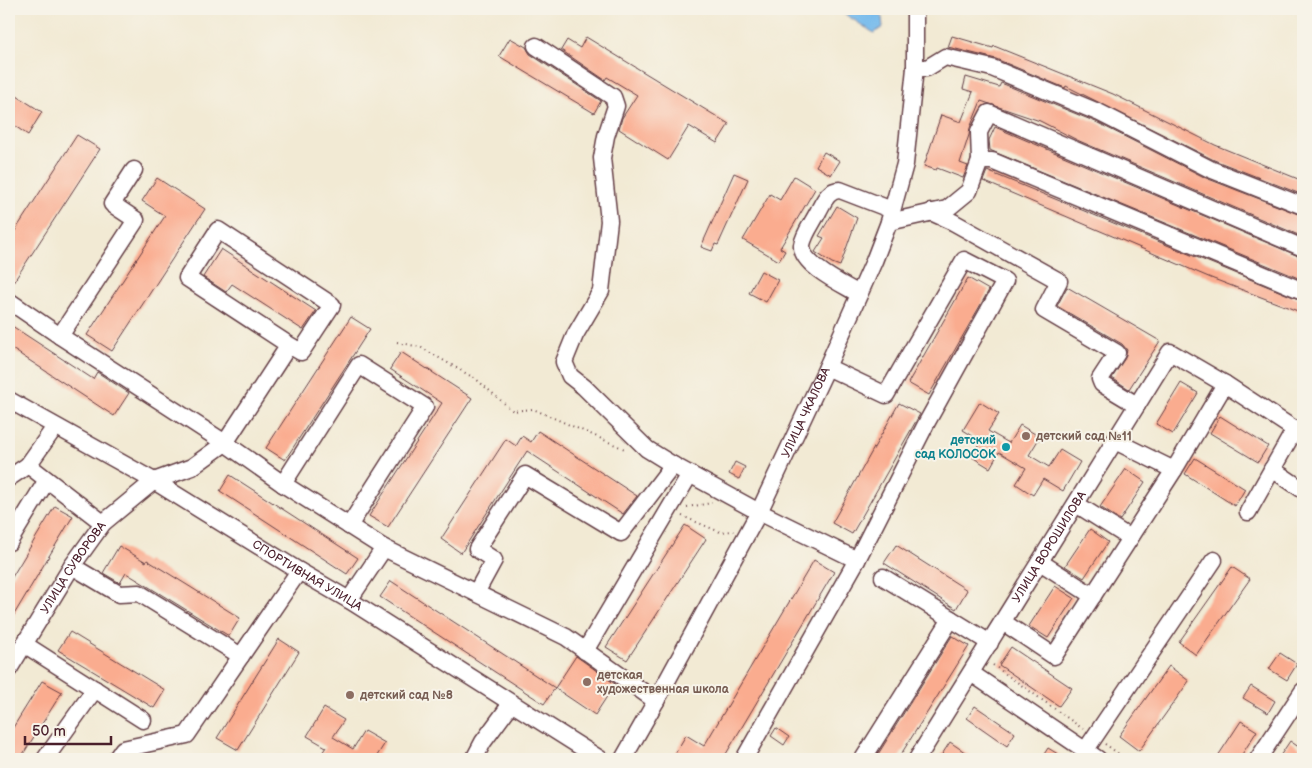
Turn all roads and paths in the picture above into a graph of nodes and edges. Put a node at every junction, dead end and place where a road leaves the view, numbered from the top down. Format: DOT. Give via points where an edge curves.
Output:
graph roads {
  1 [pos="915,13"];
  2 [pos="536,46"];
  3 [pos="915,68"];
  4 [pos="980,161"];
  5 [pos="134,170"];
  6 [pos="1303,206"];
  7 [pos="931,212"];
  8 [pos="890,216"];
  9 [pos="1303,248"];
  10 [pos="1303,291"];
  11 [pos="860,294"];
  12 [pos="9,301"];
  13 [pos="60,336"];
  14 [pos="397,342"];
  15 [pos="289,345"];
  16 [pos="827,367"];
  17 [pos="1224,384"];
  18 [pos="9,400"];
  19 [pos="1137,405"];
  20 [pos="55,427"];
  21 [pos="1299,432"];
  22 [pos="1115,441"];
  23 [pos="225,443"];
  24 [pos="634,453"];
  25 [pos="28,465"];
  26 [pos="673,465"];
  27 [pos="1272,469"];
  28 [pos="1174,470"];
  29 [pos="690,474"];
  30 [pos="9,478"];
  31 [pos="47,480"];
  32 [pos="154,481"];
  33 [pos="283,484"];
  34 [pos="1303,490"];
  35 [pos="707,497"];
  36 [pos="1076,504"];
  37 [pos="668,511"];
  38 [pos="758,512"];
  39 [pos="1248,512"];
  40 [pos="103,523"];
  41 [pos="349,526"];
  42 [pos="750,528"];
  43 [pos="1130,538"];
  44 [pos="9,542"];
  45 [pos="384,548"];
  46 [pos="856,560"];
  47 [pos="1214,560"];
  48 [pos="1040,562"];
  49 [pos="72,566"];
  50 [pos="300,572"];
  51 [pos="883,577"];
  52 [pos="476,593"];
  53 [pos="1093,596"];
  54 [pos="349,600"];
  55 [pos="951,619"];
  56 [pos="1003,622"];
  57 [pos="24,644"];
  58 [pos="987,648"];
  59 [pos="585,651"];
  60 [pos="241,656"];
  61 [pos="9,669"];
  62 [pos="972,673"];
  63 [pos="95,689"];
  64 [pos="1303,691"];
  65 [pos="656,701"];
  66 [pos="511,704"];
  67 [pos="144,720"];
  68 [pos="1094,736"];
  69 [pos="1092,755"];
  70 [pos="45,759"];
  71 [pos="116,759"];
  72 [pos="474,759"];
  73 [pos="600,759"];
  74 [pos="623,759"];
  75 [pos="744,759"];
  76 [pos="863,759"];
  77 [pos="918,759"];
  78 [pos="1126,759"];
  79 [pos="1258,759"];
  1 -- 3 [label="street, УЛИЦА ЧКАЛОВА"];
  2 -- 26 [label="street" via="613,96 616,106 602,158 609,221 601,291 575,335 564,362 570,376 646,449"];
  3 -- 6 [label="street" via="928,68 945,57 992,68 1100,113 1210,169"];
  3 -- 8 [label="street, УЛИЦА ЧКАЛОВА" via="904,164"];
  4 -- 7 [label="street" via="969,190 947,209"];
  4 -- 9 [label="street" via="980,132 989,113"];
  4 -- 10 [label="street" via="992,161"];
  5 -- 13 [label="street" via="112,204 136,220"];
  7 -- 8 [label="street"];
  7 -- 19 [label="street" via="1059,281 1044,310 1117,353 1100,380"];
  8 -- 11 [label="street, УЛИЦА ЧКАЛОВА"];
  8 -- 11 [label="street" via="835,190 825,199 804,238 802,248 812,265"];
  11 -- 16 [label="street, УЛИЦА ЧКАЛОВА"];
  12 -- 13 [label="street"];
  13 -- 23 [label="street"];
  14 -- 24 [label="path" via="420,347 476,379 513,411 533,410"];
  15 -- 15 [label="street" via="301,352 332,305 218,230 187,278"];
  15 -- 23 [label="street"];
  16 -- 38 [label="street, УЛИЦА ЧКАЛОВА"];
  16 -- 46 [label="street" via="886,395 964,260 1005,281"];
  17 -- 19 [label="street, УЛИЦА ВОРОШИЛОВА" via="1170,352"];
  17 -- 21 [label="street"];
  17 -- 28 [label="street"];
  18 -- 20 [label="street, СПОРТИВНАЯ УЛИЦА"];
  19 -- 22 [label="street, УЛИЦА ВОРОШИЛОВА"];
  20 -- 25 [label="street"];
  20 -- 32 [label="street, СПОРТИВНАЯ УЛИЦА"];
  21 -- 27 [label="street"];
  22 -- 28 [label="street"];
  22 -- 36 [label="street, УЛИЦА ВОРОШИЛОВА"];
  23 -- 32 [label="street, УЛИЦА СУВОРОВА" via="192,467"];
  23 -- 33 [label="street"];
  25 -- 30 [label="street"];
  25 -- 31 [label="street"];
  26 -- 29 [label="street"];
  26 -- 52 [label="street" via="621,533 524,475 477,549 494,560"];
  27 -- 34 [label="street"];
  27 -- 39 [label="street"];
  28 -- 43 [label="street"];
  29 -- 37 [label="street"];
  29 -- 38 [label="street"];
  31 -- 40 [label="street"];
  31 -- 44 [label="street"];
  32 -- 40 [label="street, УЛИЦА СУВОРОВА"];
  32 -- 50 [label="street, СПОРТИВНАЯ УЛИЦА"];
  33 -- 41 [label="street"];
  33 -- 41 [label="street" via="359,365 424,408"];
  35 -- 37 [label="path" via="714,503"];
  36 -- 43 [label="street"];
  36 -- 48 [label="street, УЛИЦА ВОРОШИЛОВА"];
  37 -- 42 [label="path" via="720,532"];
  37 -- 59 [label="street"];
  38 -- 42 [label="street, УЛИЦА ЧКАЛОВА"];
  38 -- 46 [label="street"];
  40 -- 49 [label="street, УЛИЦА СУВОРОВА"];
  41 -- 45 [label="street"];
  42 -- 65 [label="street, УЛИЦА ЧКАЛОВА"];
  43 -- 53 [label="street"];
  45 -- 52 [label="street"];
  45 -- 54 [label="street"];
  46 -- 75 [label="street"];
  47 -- 68 [label="street"];
  48 -- 53 [label="street"];
  48 -- 56 [label="street, УЛИЦА ВОРОШИЛОВА"];
  49 -- 57 [label="street, УЛИЦА СУВОРОВА"];
  49 -- 60 [label="street" via="119,594 139,593"];
  50 -- 54 [label="street, СПОРТИВНАЯ УЛИЦА"];
  50 -- 60 [label="street"];
  51 -- 55 [label="street"];
  52 -- 59 [label="street" via="566,637"];
  53 -- 56 [label="street" via="1054,656"];
  54 -- 66 [label="street, СПОРТИВНАЯ УЛИЦА"];
  55 -- 58 [label="street"];
  55 -- 76 [label="street"];
  56 -- 58 [label="street, УЛИЦА ВОРОШИЛОВА"];
  57 -- 61 [label="street, УЛИЦА СУВОРОВА"];
  57 -- 63 [label="street"];
  58 -- 62 [label="street, УЛИЦА ВОРОШИЛОВА"];
  58 -- 68 [label="path" via="995,668"];
  59 -- 65 [label="street"];
  60 -- 71 [label="street" via="187,734 122,749"];
  62 -- 69 [label="street"];
  62 -- 77 [label="street, УЛИЦА ВОРОШИЛОВА"];
  63 -- 67 [label="street"];
  63 -- 70 [label="street"];
  64 -- 79 [label="street"];
  65 -- 74 [label="street, УЛИЦА ЧКАЛОВА"];
  66 -- 72 [label="street"];
  66 -- 73 [label="street, СПОРТИВНАЯ УЛИЦА"];
  68 -- 69 [label="street"];
  68 -- 78 [label="path"];
}
